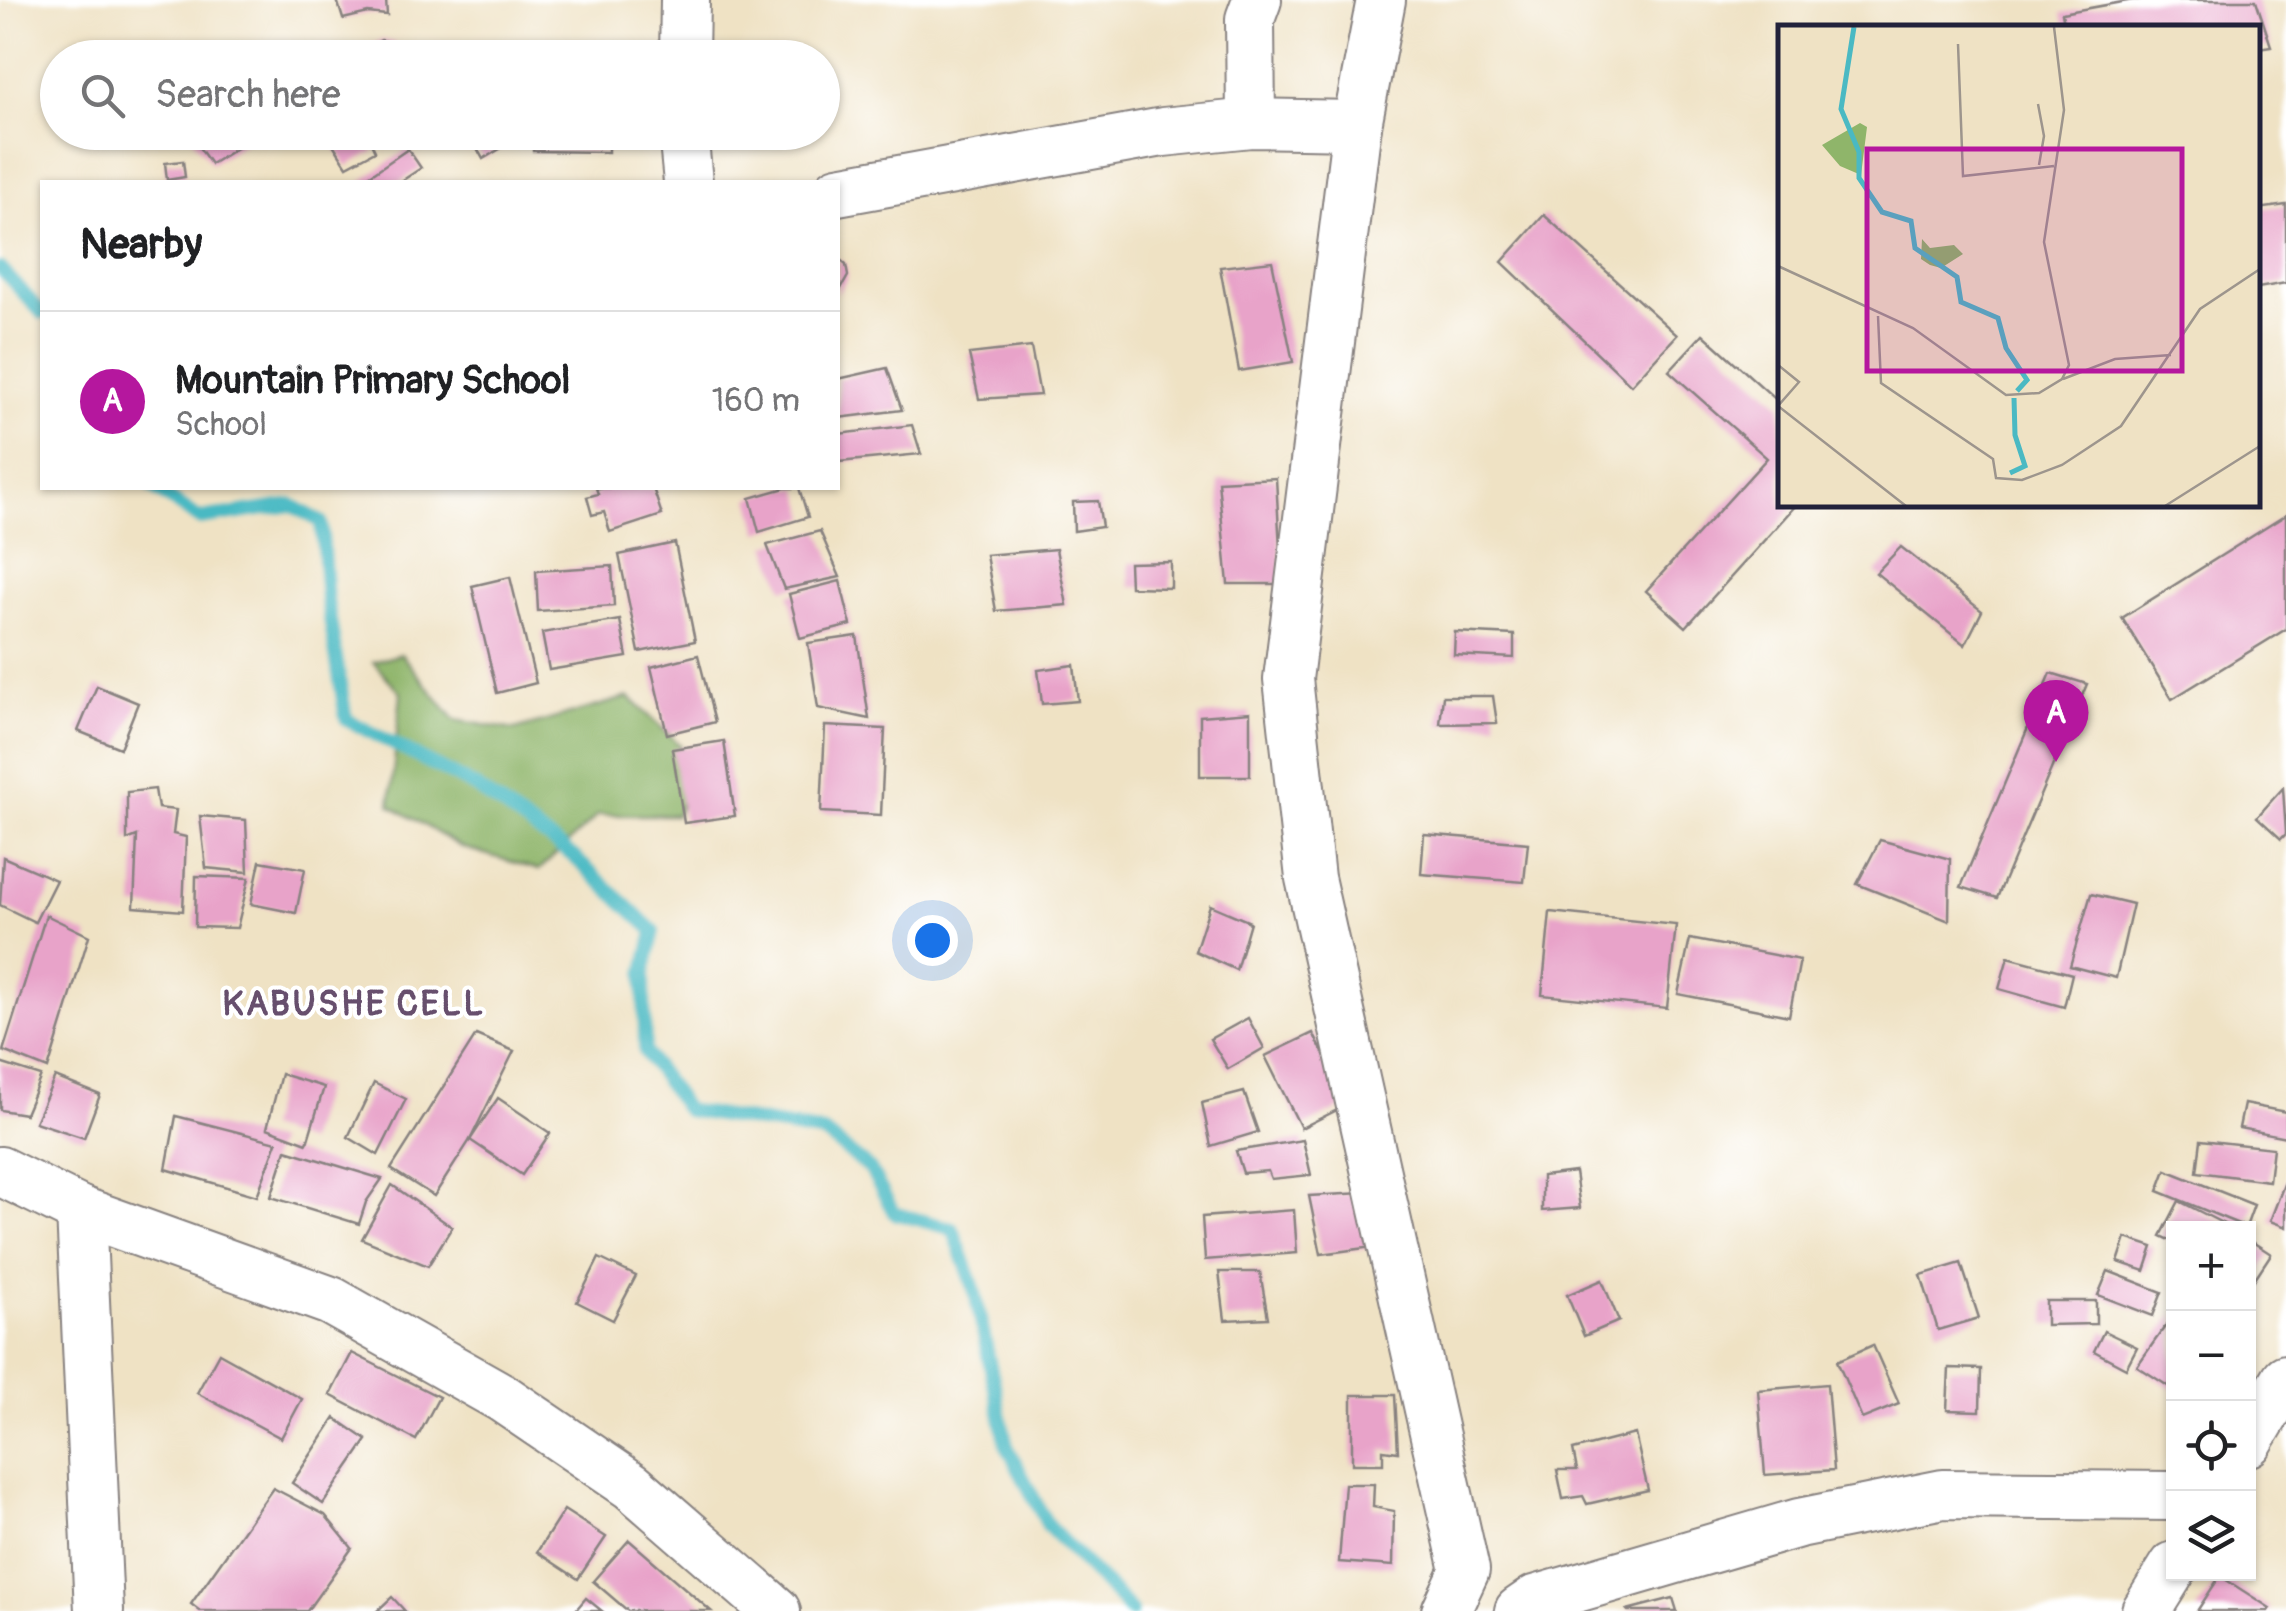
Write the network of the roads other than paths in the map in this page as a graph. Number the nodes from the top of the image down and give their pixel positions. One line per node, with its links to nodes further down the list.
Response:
1 (684, 0): 4 (street)
2 (1257, 0): 5 (street)
3 (1381, 0): 6 (street)
4 (684, 40)
5 (1251, 123): 6 (street); 9 (street)
6 (1357, 126): 16 (street)
7 (685, 150): 8 (street)
8 (688, 180)
9 (840, 191)
10 (0, 1171): 11 (street)
11 (81, 1211): 18 (street); 19 (street)
12 (2286, 1379): 13 (street)
13 (2256, 1429)
14 (2166, 1496): 17 (street)
15 (2166, 1579): 20 (street)
16 (1456, 1591): 17 (street)
17 (1527, 1605)
18 (99, 1611)
19 (776, 1611)
20 (2146, 1611)

